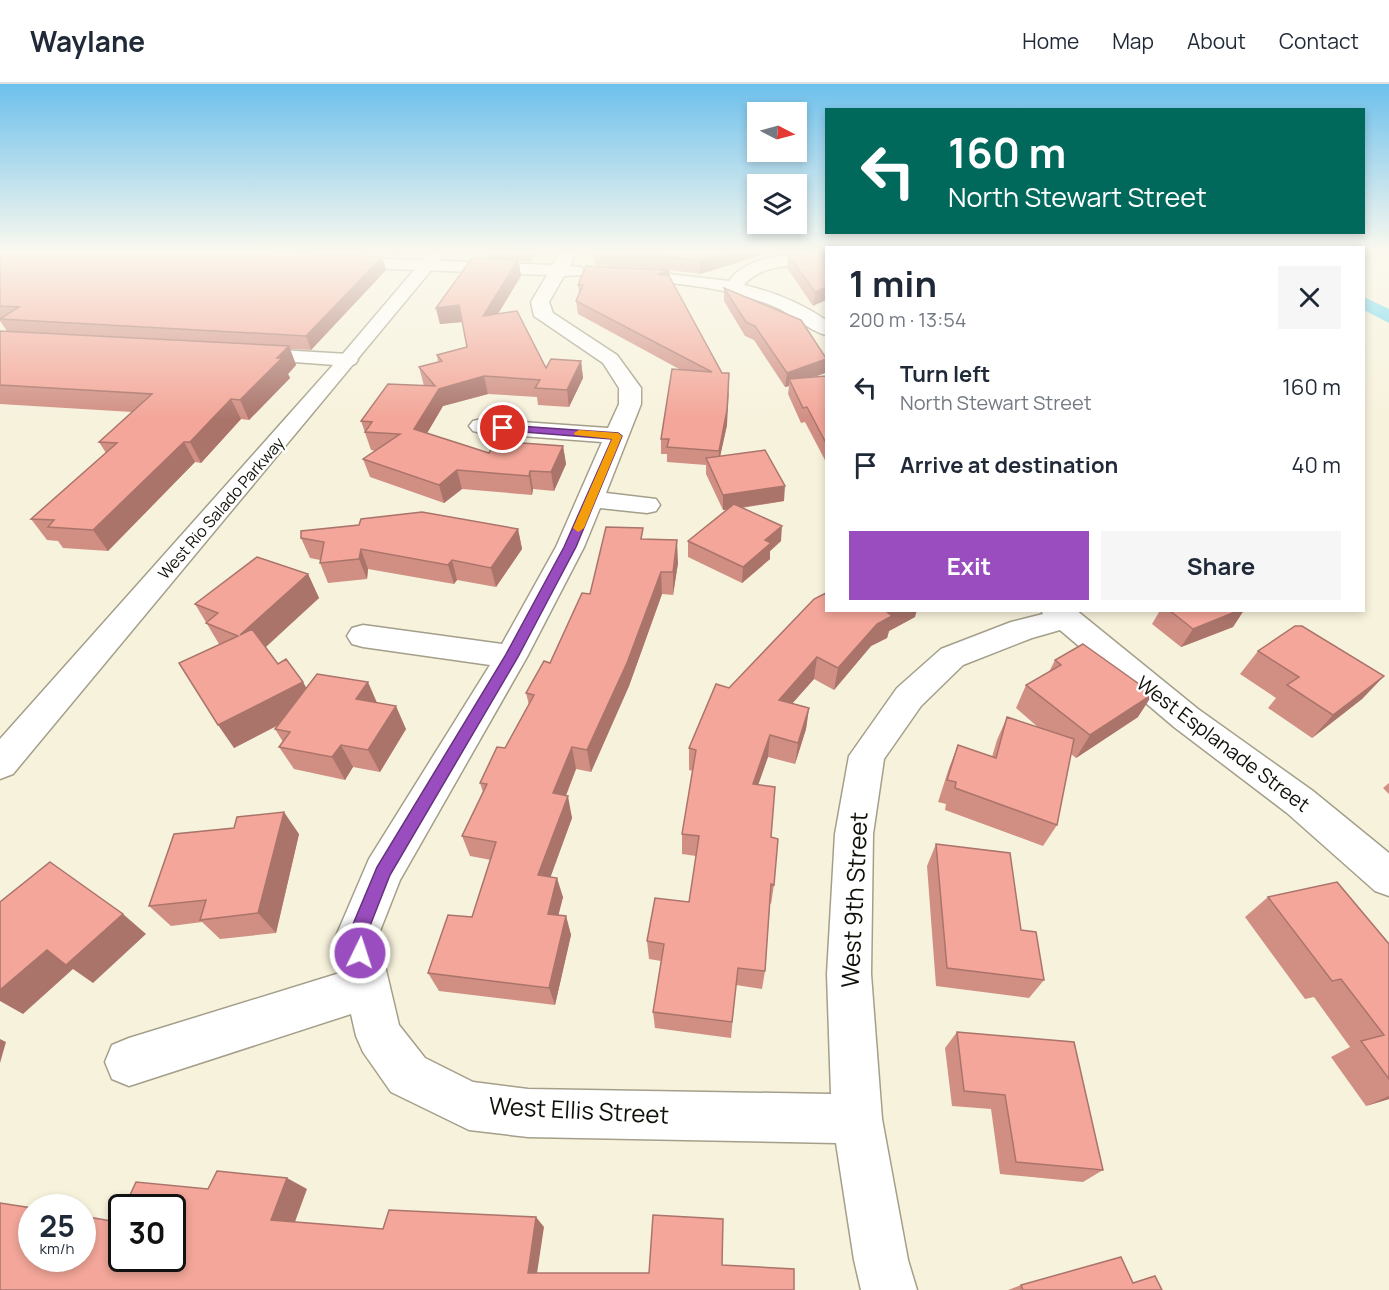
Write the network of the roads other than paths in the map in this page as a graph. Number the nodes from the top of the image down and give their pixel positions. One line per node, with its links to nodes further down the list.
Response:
1 (393, 306): 6 (street, West Rio Salado Parkway)
2 (541, 306): 8 (street, West Ellis Street)
3 (789, 306): 4 (street)
4 (825, 328)
5 (222, 353): 6 (street)
6 (348, 360): 14 (street, West Rio Salado Parkway)
7 (481, 426): 8 (street)
8 (618, 436): 9 (street, West Ellis Street)
9 (591, 500): 10 (street); 13 (street, West Ellis Street)
10 (647, 504)
11 (1060, 615): 15 (street, West Esplanade Street); 18 (street, West 9th Street)
12 (363, 636): 13 (street)
13 (511, 657): 16 (street, West Ellis Street)
14 (0, 764)
15 (1389, 878)
16 (366, 987): 17 (street); 18 (street, West Ellis Street)
17 (129, 1062)
18 (857, 1119): 19 (street, West 9th Street)
19 (889, 1290)

